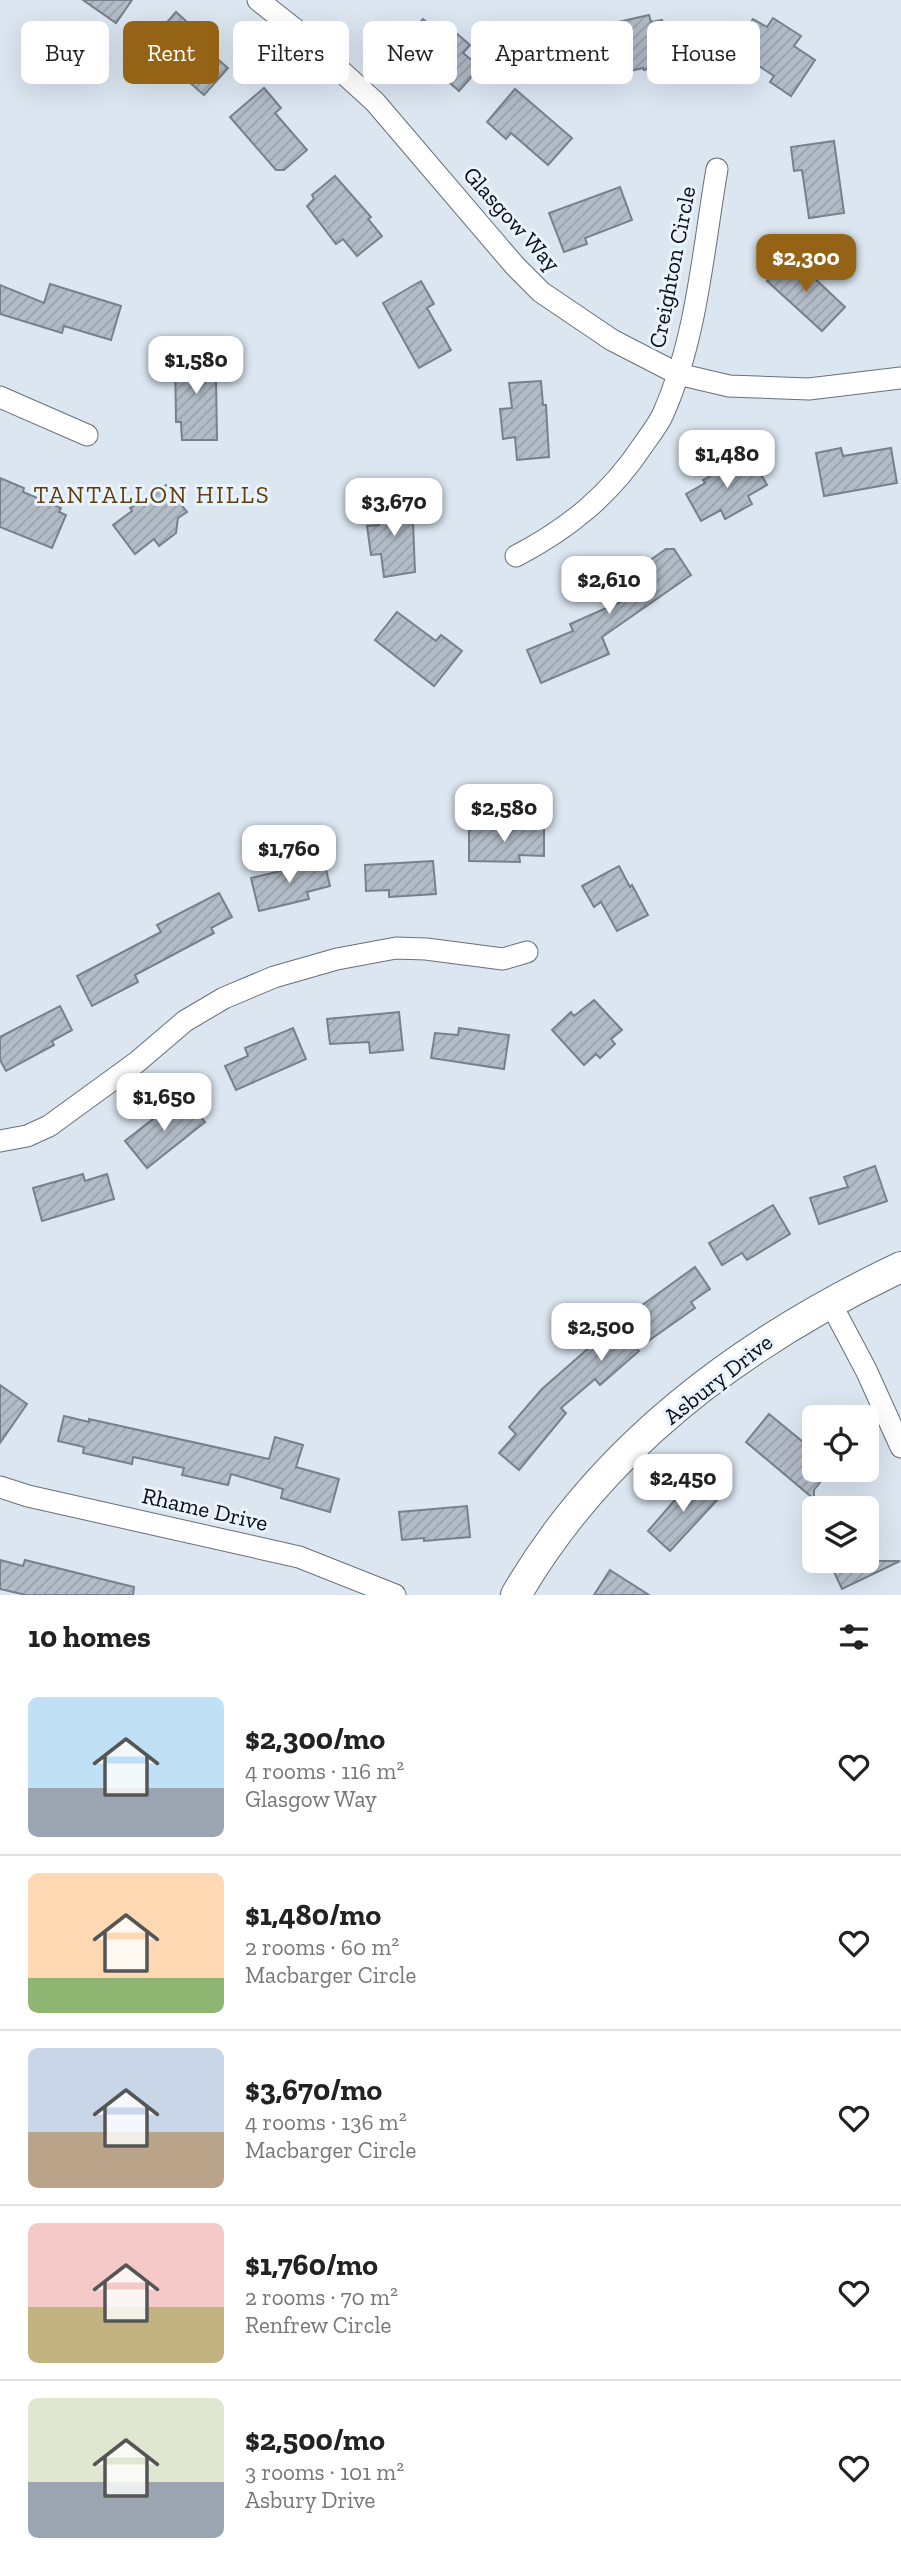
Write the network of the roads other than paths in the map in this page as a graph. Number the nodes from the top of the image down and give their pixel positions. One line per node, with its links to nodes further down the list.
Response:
1 (258, 0): 3 (street, Glasgow Way)
2 (717, 169): 3 (street, Creighton Circle)
3 (678, 374): 4 (street, Glasgow Way); 7 (street, Creighton Circle)
4 (901, 379)
5 (0, 397): 6 (street)
6 (87, 435)
7 (516, 556)
8 (527, 952): 9 (street)
9 (0, 1141)
10 (901, 1267): 11 (street, Asbury Drive)
11 (830, 1303): 12 (street); 15 (street, Asbury Drive)
12 (901, 1447)
13 (0, 1487): 14 (street, Rhame Drive)
14 (395, 1595)
15 (516, 1595)

